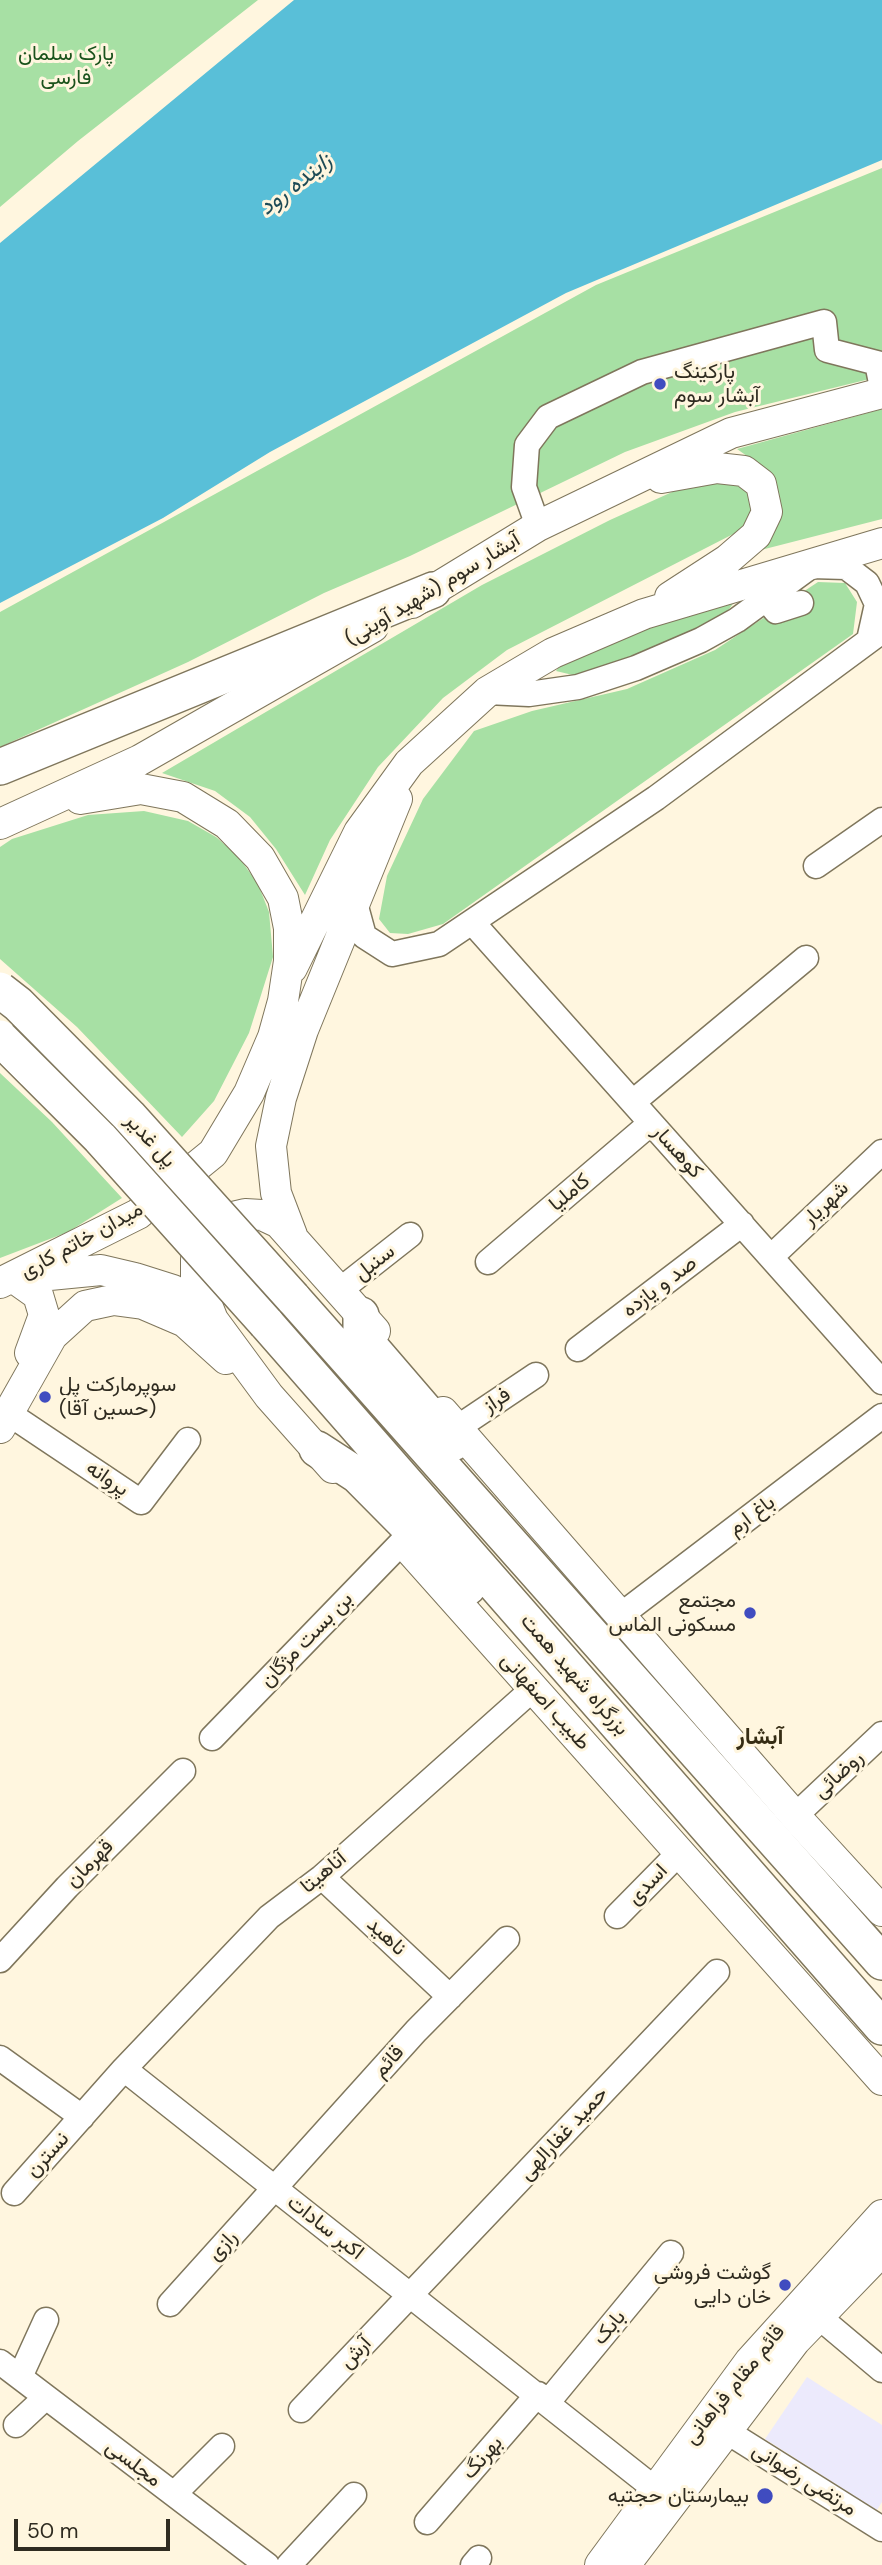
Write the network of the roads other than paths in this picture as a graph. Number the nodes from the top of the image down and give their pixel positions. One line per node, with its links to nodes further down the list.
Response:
1 (882, 390): 2 (main road, آبشار سوم (شهید آوینی)); 3 (street)
2 (620, 486): 3 (main road, آبشار سوم (شهید آوینی)); 9 (main road)
3 (538, 526): 6 (main road, آبشار سوم (شهید آوینی))
4 (882, 543): 5 (main road)
5 (811, 566): 7 (street); 9 (main road); 10 (street)
6 (433, 590): 13 (highway); 15 (main road, آبشار سوم (شهید آوینی))
7 (766, 599): 8 (street); 11 (street)
8 (801, 603)
9 (644, 614): 11 (main road)
10 (876, 636): 18 (street)
11 (487, 692): 12 (main road)
12 (409, 763): 17 (main road); 20 (main road)
13 (0, 767)
14 (882, 820): 16 (street)
15 (0, 824): 20 (main road, میدان خاتم کاری)
16 (816, 866)
17 (355, 903): 18 (street); 27 (main road)
18 (472, 922): 23 (street, کوهسار)
19 (806, 958): 23 (street)
20 (286, 981): 31 (main road, میدان خاتم کاری)
21 (0, 990): 32 (highway, پل غدیر, bridge)
22 (0, 1038): 35 (highway, پل غدیر, bridge)
23 (633, 1102): 24 (street, کوهسار)
24 (652, 1123): 26 (street, کوهسار); 30 (street, کاملیا)
25 (882, 1152): 29 (street, شهریار)
26 (742, 1224): 29 (street, کوهسار); 36 (street, صد و یازده)
27 (292, 1235): 33 (main road); 34 (main road)
28 (410, 1236): 33 (street, سنبل)
29 (771, 1257): 38 (street, کوهسار)
30 (488, 1262)
31 (7, 1280): 34 (main road); 41 (main road)
32 (293, 1298): 47 (highway, بزرگراه شهید همت)
33 (350, 1303): 42 (main road); 47 (highway)
34 (213, 1320): 39 (main road, طبیب اصفهانی)
35 (266, 1323): 48 (highway, بزرگراه شهید همت)
36 (578, 1349)
37 (536, 1375): 42 (street, فراز)
38 (882, 1382)
39 (269, 1396): 41 (main road); 44 (main road, طبیب اصفهانی)
40 (882, 1416): 46 (street, باغ ارم)
41 (4, 1421): 43 (street, پروانه)
42 (457, 1428): 46 (main road)
43 (188, 1440)
44 (317, 1449): 45 (main road, طبیب اصفهانی); 48 (highway)
45 (402, 1542): 49 (main road, طبیب اصفهانی); 51 (street, بن بست مژگان)
46 (621, 1615): 53 (main road)
47 (584, 1625): 60 (highway, بزرگراه شهید همت)
48 (544, 1642): 63 (highway, بزرگراه شهید همت)
49 (534, 1688): 54 (main road, طبیب اصفهانی); 55 (street, آناهیتا)
50 (882, 1734): 53 (street, روضائی)
51 (212, 1738)
52 (183, 1771): 59 (street, قهرمان)
53 (795, 1816): 56 (main road)
54 (679, 1853): 57 (street, اسدی); 66 (main road, طبیب اصفهانی)
55 (322, 1877): 62 (street, ناهید); 65 (street, آناهیتا)
56 (877, 1895)
57 (617, 1916)
58 (507, 1939): 62 (street, قائم)
59 (0, 1960)
60 (882, 1962)
61 (718, 1972): 73 (street, حمید غفارالهی)
62 (450, 1997): 68 (street, قائم)
63 (882, 2027)
64 (0, 2058): 67 (street)
65 (124, 2070): 67 (street); 68 (street, اکبر سادات)
66 (882, 2080)
67 (82, 2117): 69 (street, نسترن)
68 (276, 2189): 73 (street, اکبر سادات); 74 (street, رازی)
69 (13, 2193)
70 (882, 2215): 85 (main road, قائم مقام فراهانی)
71 (882, 2251): 75 (main road, قائم مقام فراهانی)
72 (671, 2253): 80 (street, بابک)
73 (411, 2296): 80 (street, اکبر سادات); 81 (street, آرش)
74 (170, 2304)
75 (819, 2317): 78 (street); 83 (main road, قائم مقام فراهانی)
76 (46, 2320): 77 (street)
77 (10, 2369): 79 (street, مجلسی)
78 (882, 2370)
79 (46, 2397): 82 (street); 86 (street, مجلسی)
80 (543, 2398): 85 (street, اکبر سادات); 88 (street, بهرنگ)
81 (301, 2410)
82 (16, 2425)
83 (726, 2431): 89 (street, مرتضی رضوانی); 93 (main road, قائم مقام فراهانی)
84 (222, 2446): 86 (street)
85 (655, 2489): 92 (main road, قائم مقام فراهانی)
86 (174, 2494): 90 (street, مجلسی)
87 (355, 2495): 91 (street)
88 (427, 2522)
89 (882, 2529)
90 (267, 2565)
91 (289, 2565)
92 (600, 2565)
93 (625, 2565)

